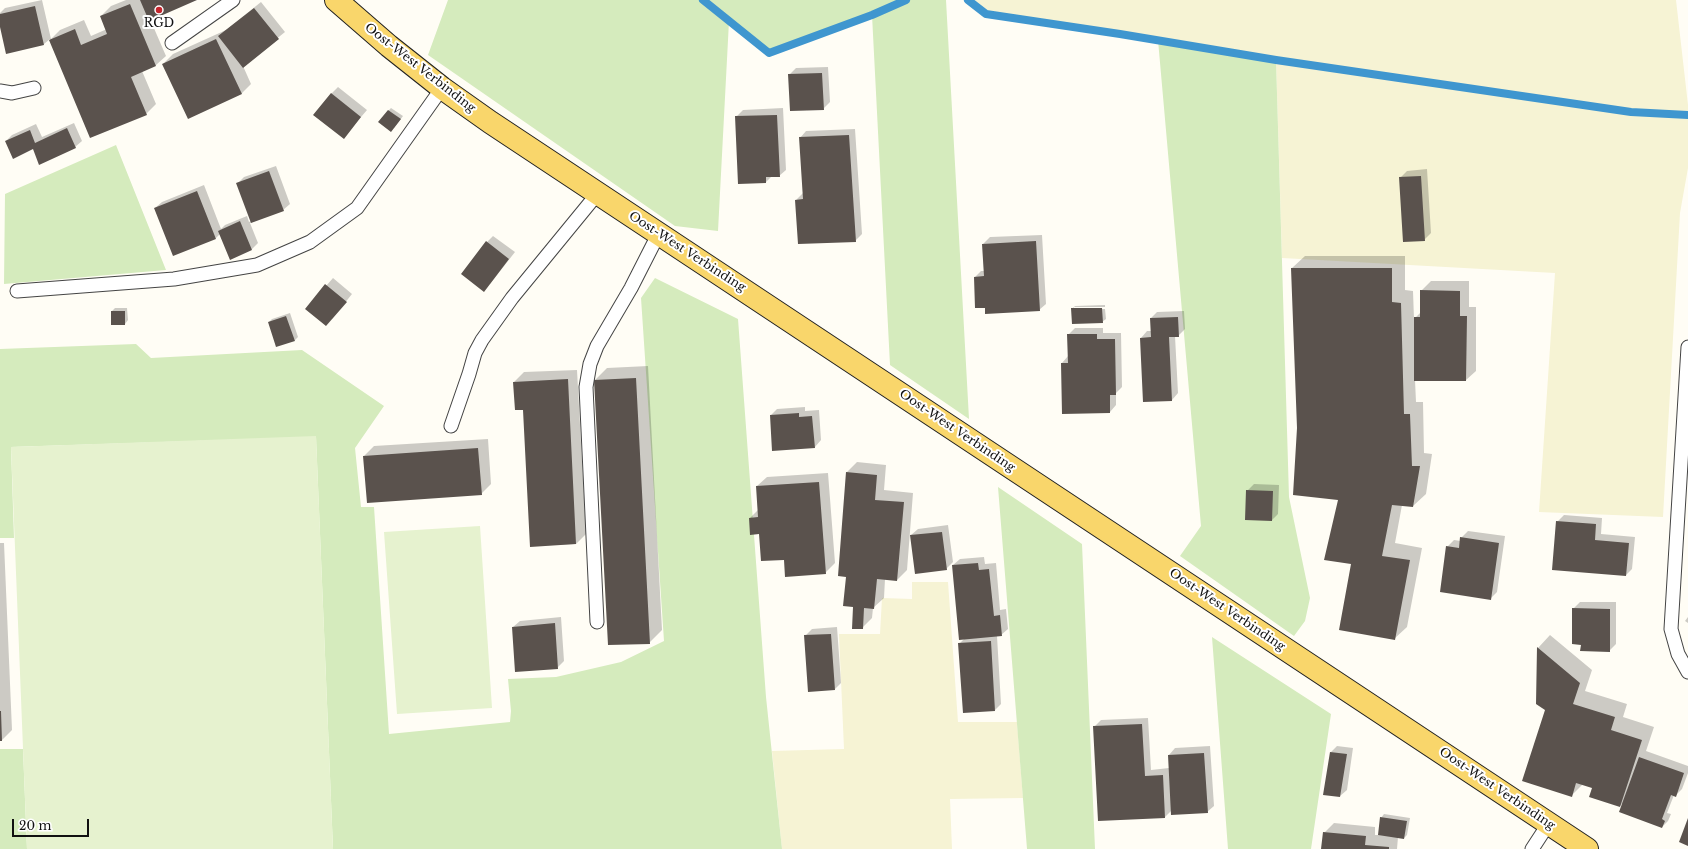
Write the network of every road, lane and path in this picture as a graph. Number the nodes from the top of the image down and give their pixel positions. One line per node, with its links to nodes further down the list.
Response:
1 (233, 0): 3 (lane)
2 (336, 0): 5 (main road, Oost-West Verbinding)
3 (172, 43)
4 (34, 88): 6 (lane)
5 (442, 88): 7 (main road, Oost-West Verbinding); 9 (lane)
6 (0, 91)
7 (598, 193): 8 (main road, Oost-West Verbinding); 11 (lane)
8 (659, 233): 12 (lane); 14 (main road, Oost-West Verbinding)
9 (17, 291)
10 (1688, 347): 13 (lane)
11 (451, 426)
12 (597, 622)
13 (1688, 672)
14 (1549, 823): 15 (lane); 16 (main road, Oost-West Verbinding)
15 (1532, 849)
16 (1587, 849)

